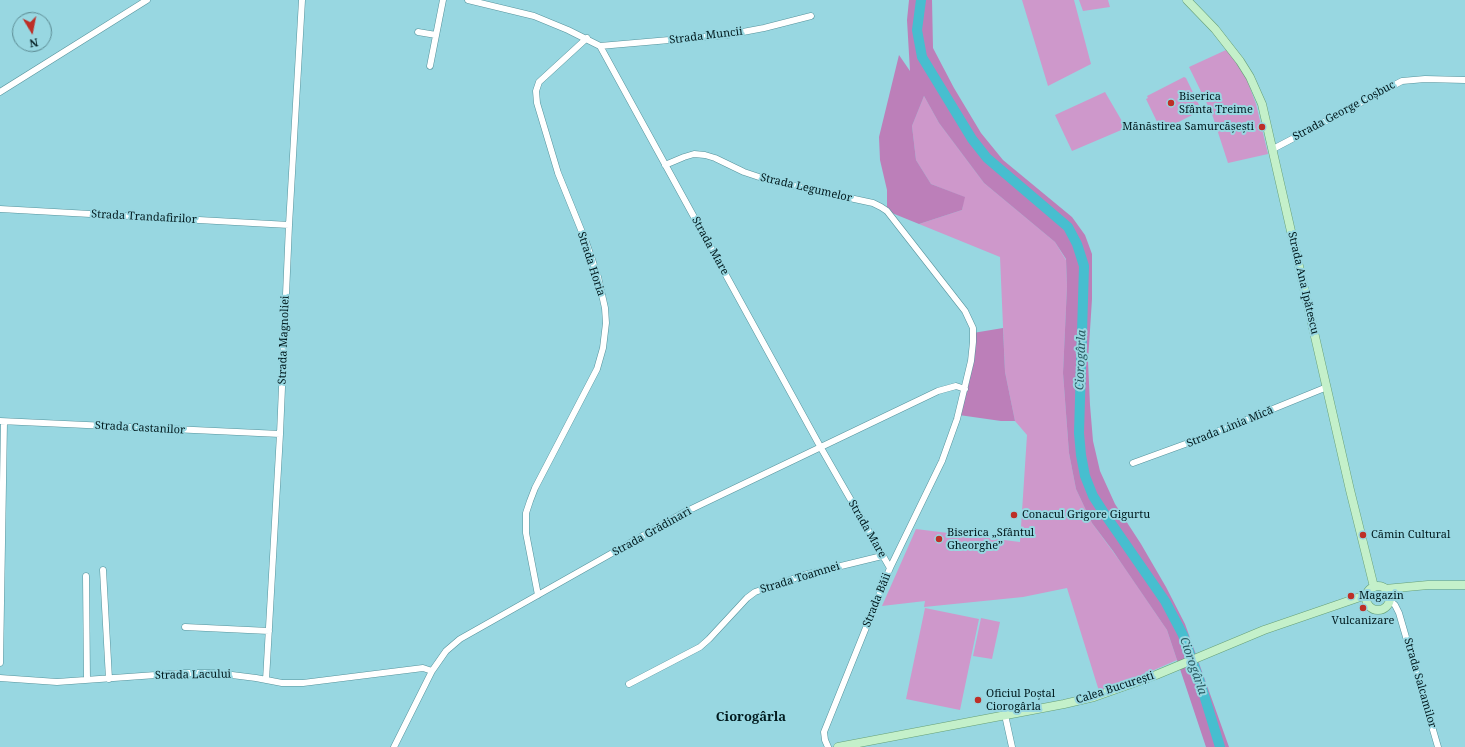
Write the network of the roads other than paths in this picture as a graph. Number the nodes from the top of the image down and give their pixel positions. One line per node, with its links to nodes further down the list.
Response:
1 (147, 0): 13 (street)
2 (302, 0): 18 (street, Strada Magnoliei)
3 (443, 0): 8 (street)
4 (468, 0): 9 (street, Strada Mare)
5 (1187, 0): 14 (main road, Strada Ana Ipătescu)
6 (811, 16): 10 (street, Strada Muncii)
7 (418, 32): 8 (street)
8 (436, 35): 11 (street)
9 (587, 38): 10 (street, Strada Mare); 33 (street, Strada Horia)
10 (600, 46): 15 (street, Strada Mare)
11 (430, 66)
12 (1465, 80): 14 (street, Strada George Coșbuc)
13 (0, 92)
14 (1273, 149): 19 (main road, Strada Ana Ipătescu)
15 (665, 164): 16 (street, Strada Legumelor); 23 (street, Strada Mare)
16 (881, 207): 20 (street, Strada Băii)
17 (0, 209): 18 (street, Strada Trandafirilor)
18 (288, 225): 22 (street, Strada Magnoliei)
19 (1327, 387): 24 (street, Strada Linia Mică); 31 (main road, Strada Ana Ipătescu)
20 (966, 389): 23 (street, Strada Grădinari); 26 (street, Strada Băii)
21 (2, 422): 22 (street, Strada Castanilor); 38 (street)
22 (280, 434): 37 (street, Strada Magnoliei)
23 (820, 448): 25 (street, Strada Mare); 33 (street, Strada Grădinari)
24 (1133, 463)
25 (882, 556): 26 (street, Strada Mare); 44 (street, Strada Toamnei)
26 (890, 568): 47 (street, Strada Băii)
27 (103, 570): 41 (street)
28 (86, 576): 42 (street)
29 (1465, 585): 30 (main road)
30 (1416, 586): 32 (main road); 35 (main road)
31 (1374, 587): 32 (main road); 34 (main road)
32 (1385, 589): 35 (main road)
33 (538, 595): 39 (street, Strada Grădinari)
34 (1366, 599): 35 (main road); 45 (main road, Calea București)
35 (1389, 599): 50 (street, Strada Salcamilor)
36 (185, 627): 37 (street)
37 (268, 631): 43 (street, Strada Magnoliei)
38 (0, 664)
39 (432, 671): 43 (street, Strada Lacului); 46 (street, Strada Grădinari)
40 (0, 678): 42 (street, Strada Lacului)
41 (108, 679): 42 (street, Strada Lacului); 43 (street, Strada Lacului)
42 (87, 680)
43 (266, 680)
44 (629, 684)
45 (1005, 715): 48 (main road, Calea București); 49 (street)
46 (394, 747)
47 (828, 747)
48 (838, 747)
49 (1012, 747)
50 (1438, 747)

